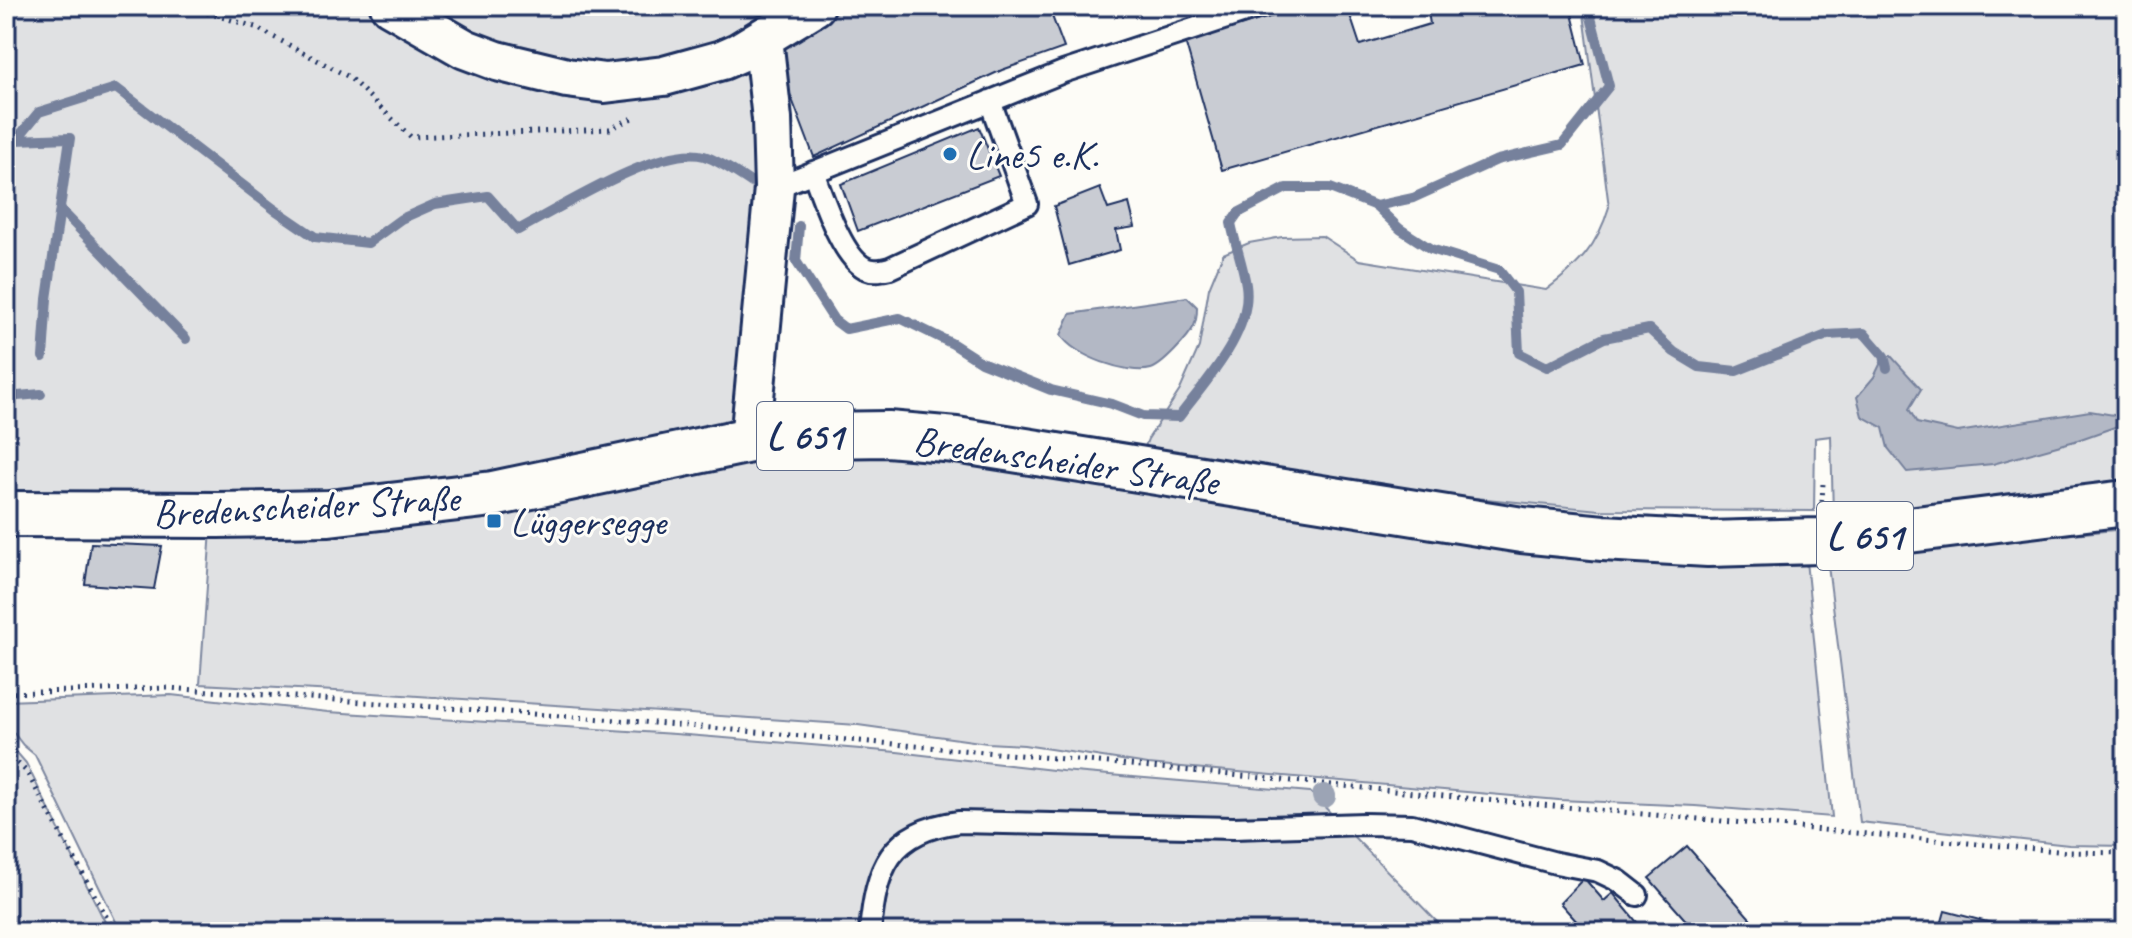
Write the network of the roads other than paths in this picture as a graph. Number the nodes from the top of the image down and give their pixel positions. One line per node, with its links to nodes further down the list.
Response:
1 (390, 6): 4 (street)
2 (815, 6): 4 (street)
3 (1263, 6): 5 (lane)
4 (763, 38): 7 (street)
5 (990, 101): 6 (lane); 6 (lane)
6 (813, 172): 7 (lane)
7 (774, 188): 8 (street)
8 (750, 440): 9 (main road, Bredenscheider Straße / L 651); 10 (main road, Bredenscheider Straße / L 651)
9 (2126, 503)
10 (6, 514)
11 (1637, 895): 12 (lane)
12 (870, 932)

